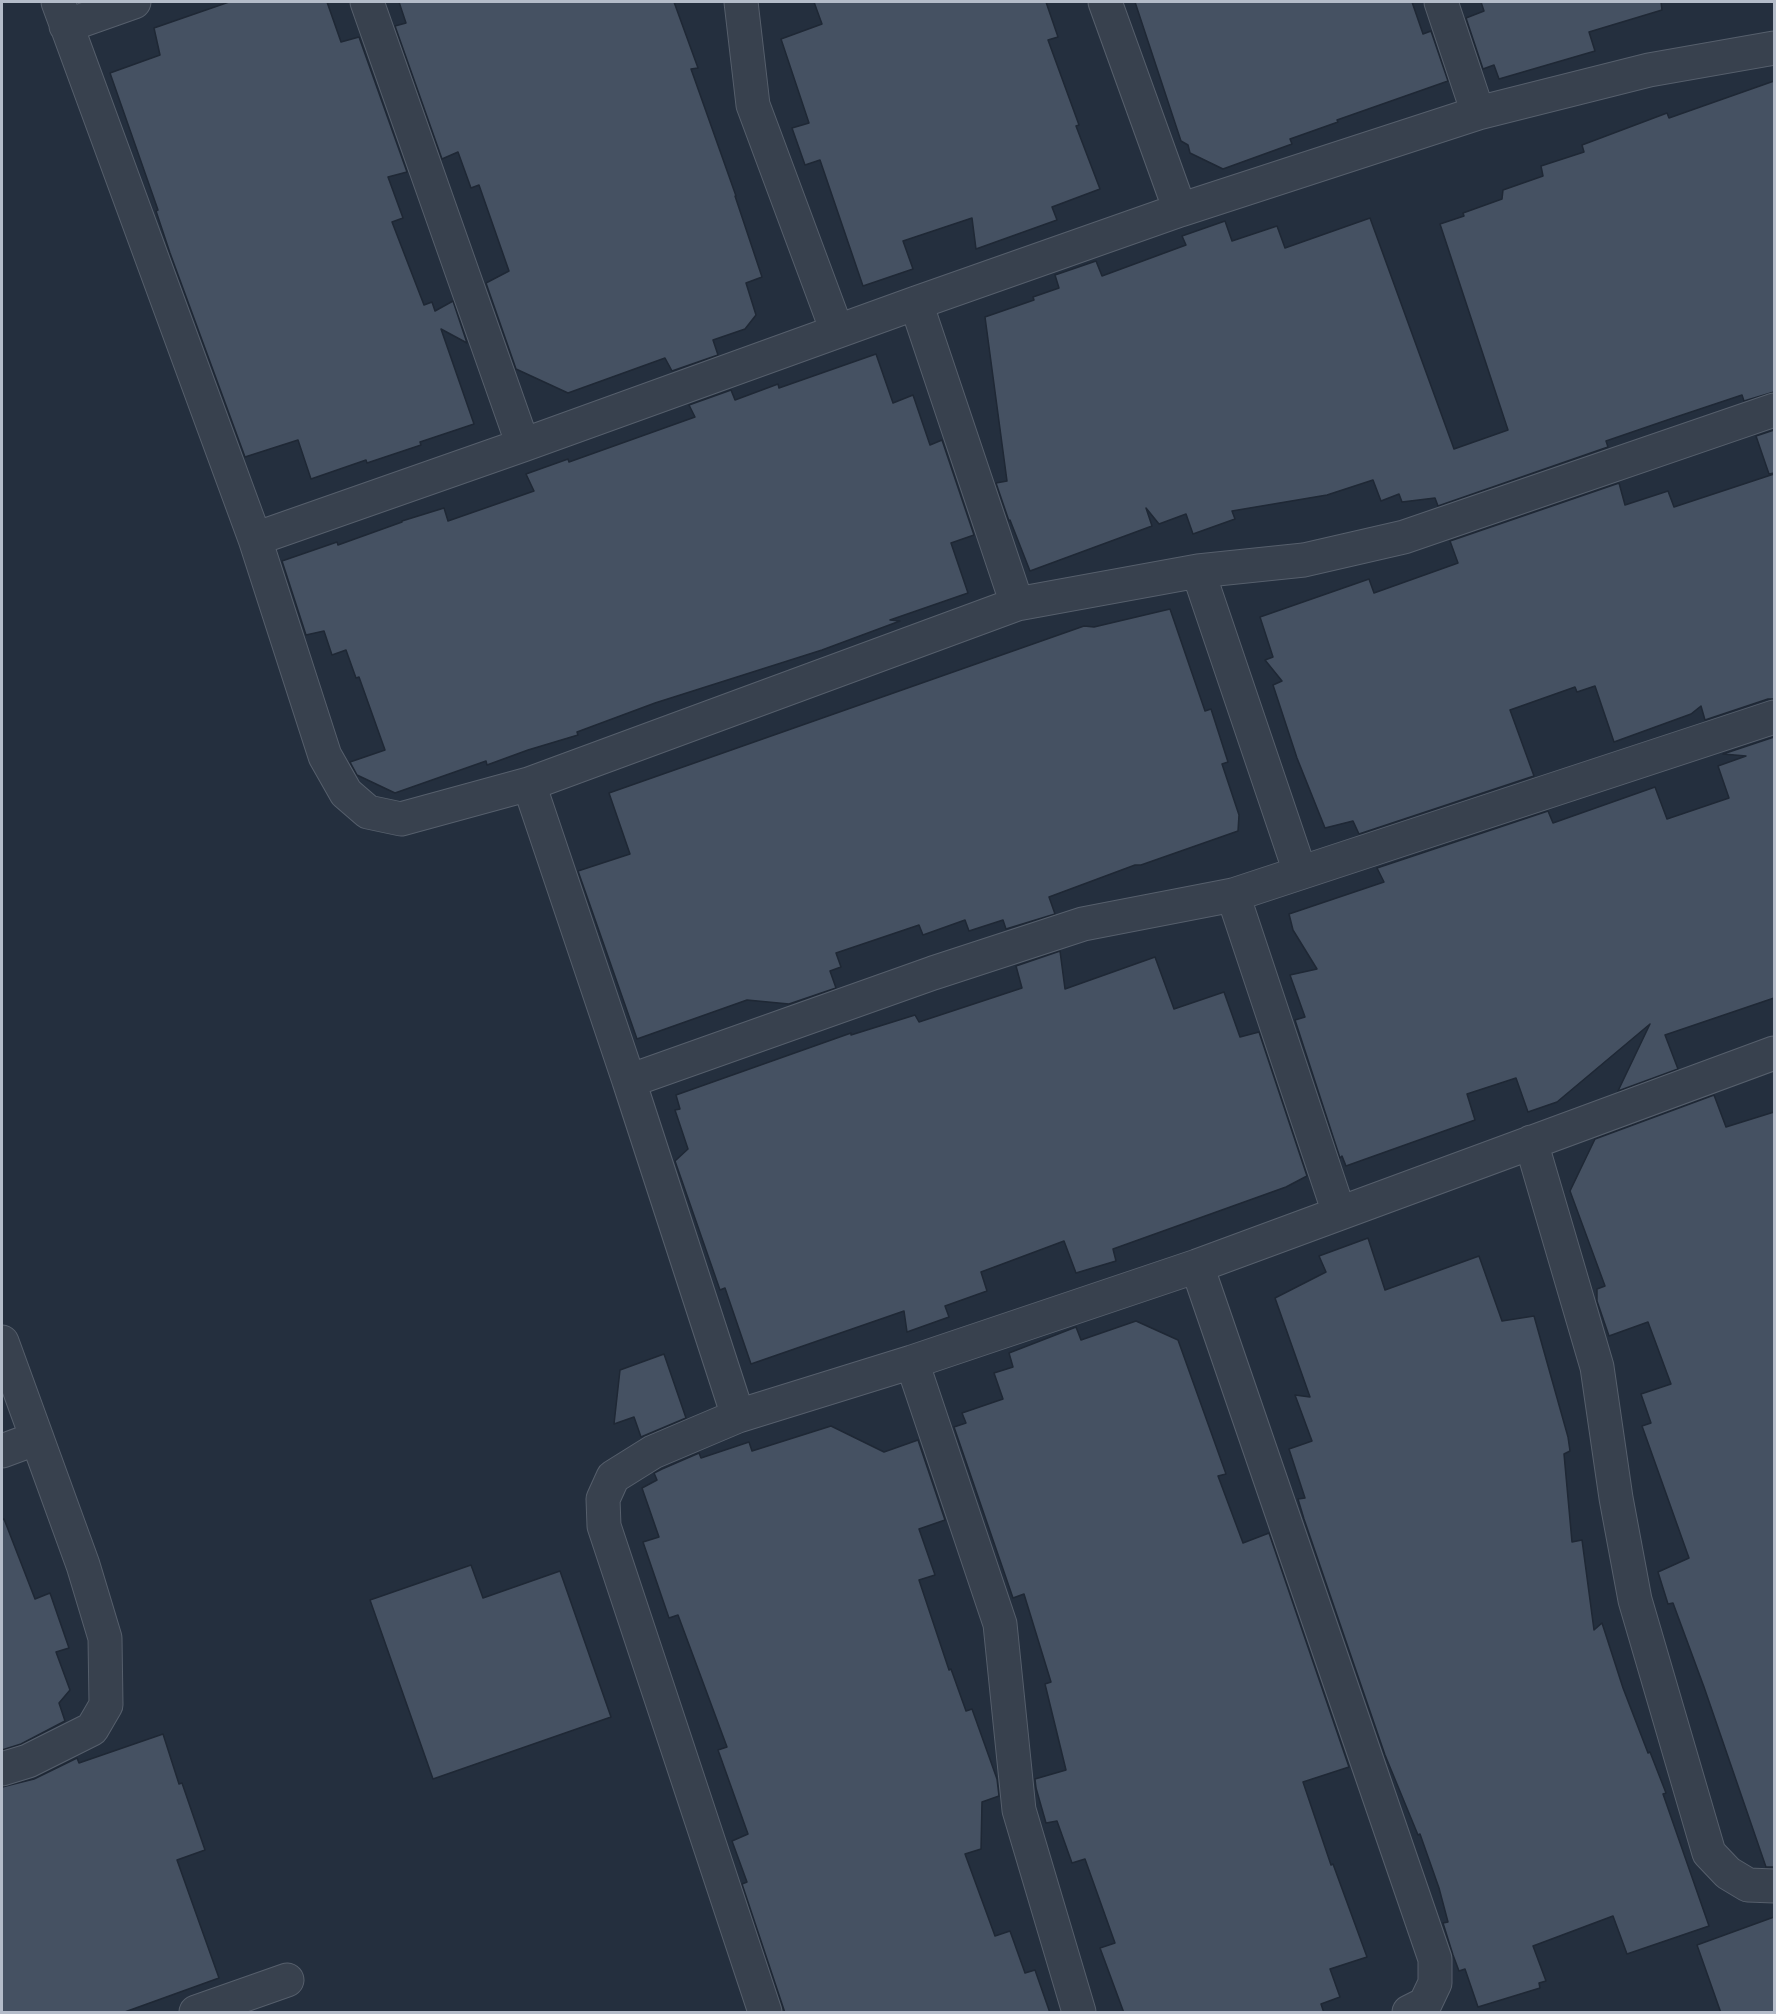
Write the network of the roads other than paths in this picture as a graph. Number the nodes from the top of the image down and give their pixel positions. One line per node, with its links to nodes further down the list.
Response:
1 (134, 2): 6 (street)
2 (367, 2): 13 (street)
3 (741, 2): 11 (street)
4 (1105, 2): 9 (street)
5 (1442, 2): 8 (street)
6 (62, 14): 14 (street)
7 (1774, 48): 8 (street)
8 (1478, 113): 9 (street)
9 (1180, 210): 10 (street)
10 (916, 303): 11 (street); 16 (street)
11 (837, 331): 13 (street)
12 (1774, 410): 15 (street)
13 (523, 445): 14 (street)
14 (255, 539): 18 (street)
15 (1198, 570): 16 (street); 19 (street)
16 (1017, 604): 18 (street)
17 (1774, 717): 19 (street)
18 (529, 784): 22 (street)
19 (1299, 872): 20 (street)
20 (1233, 895): 22 (street); 24 (street)
21 (1774, 1053): 23 (street)
22 (629, 1081): 28 (street)
23 (1531, 1142): 24 (street); 32 (street)
24 (1339, 1213): 25 (street)
25 (1197, 1266): 27 (street); 37 (street)
26 (2, 1342): 29 (street)
27 (912, 1362): 28 (street); 36 (street)
28 (738, 1416): 35 (street)
29 (37, 1438): 30 (street); 31 (street)
30 (2, 1450)
31 (2, 1769)
32 (1774, 1886)
33 (287, 1980): 34 (street)
34 (196, 2013)
35 (765, 2013)
36 (1079, 2013)
37 (1409, 2013)

